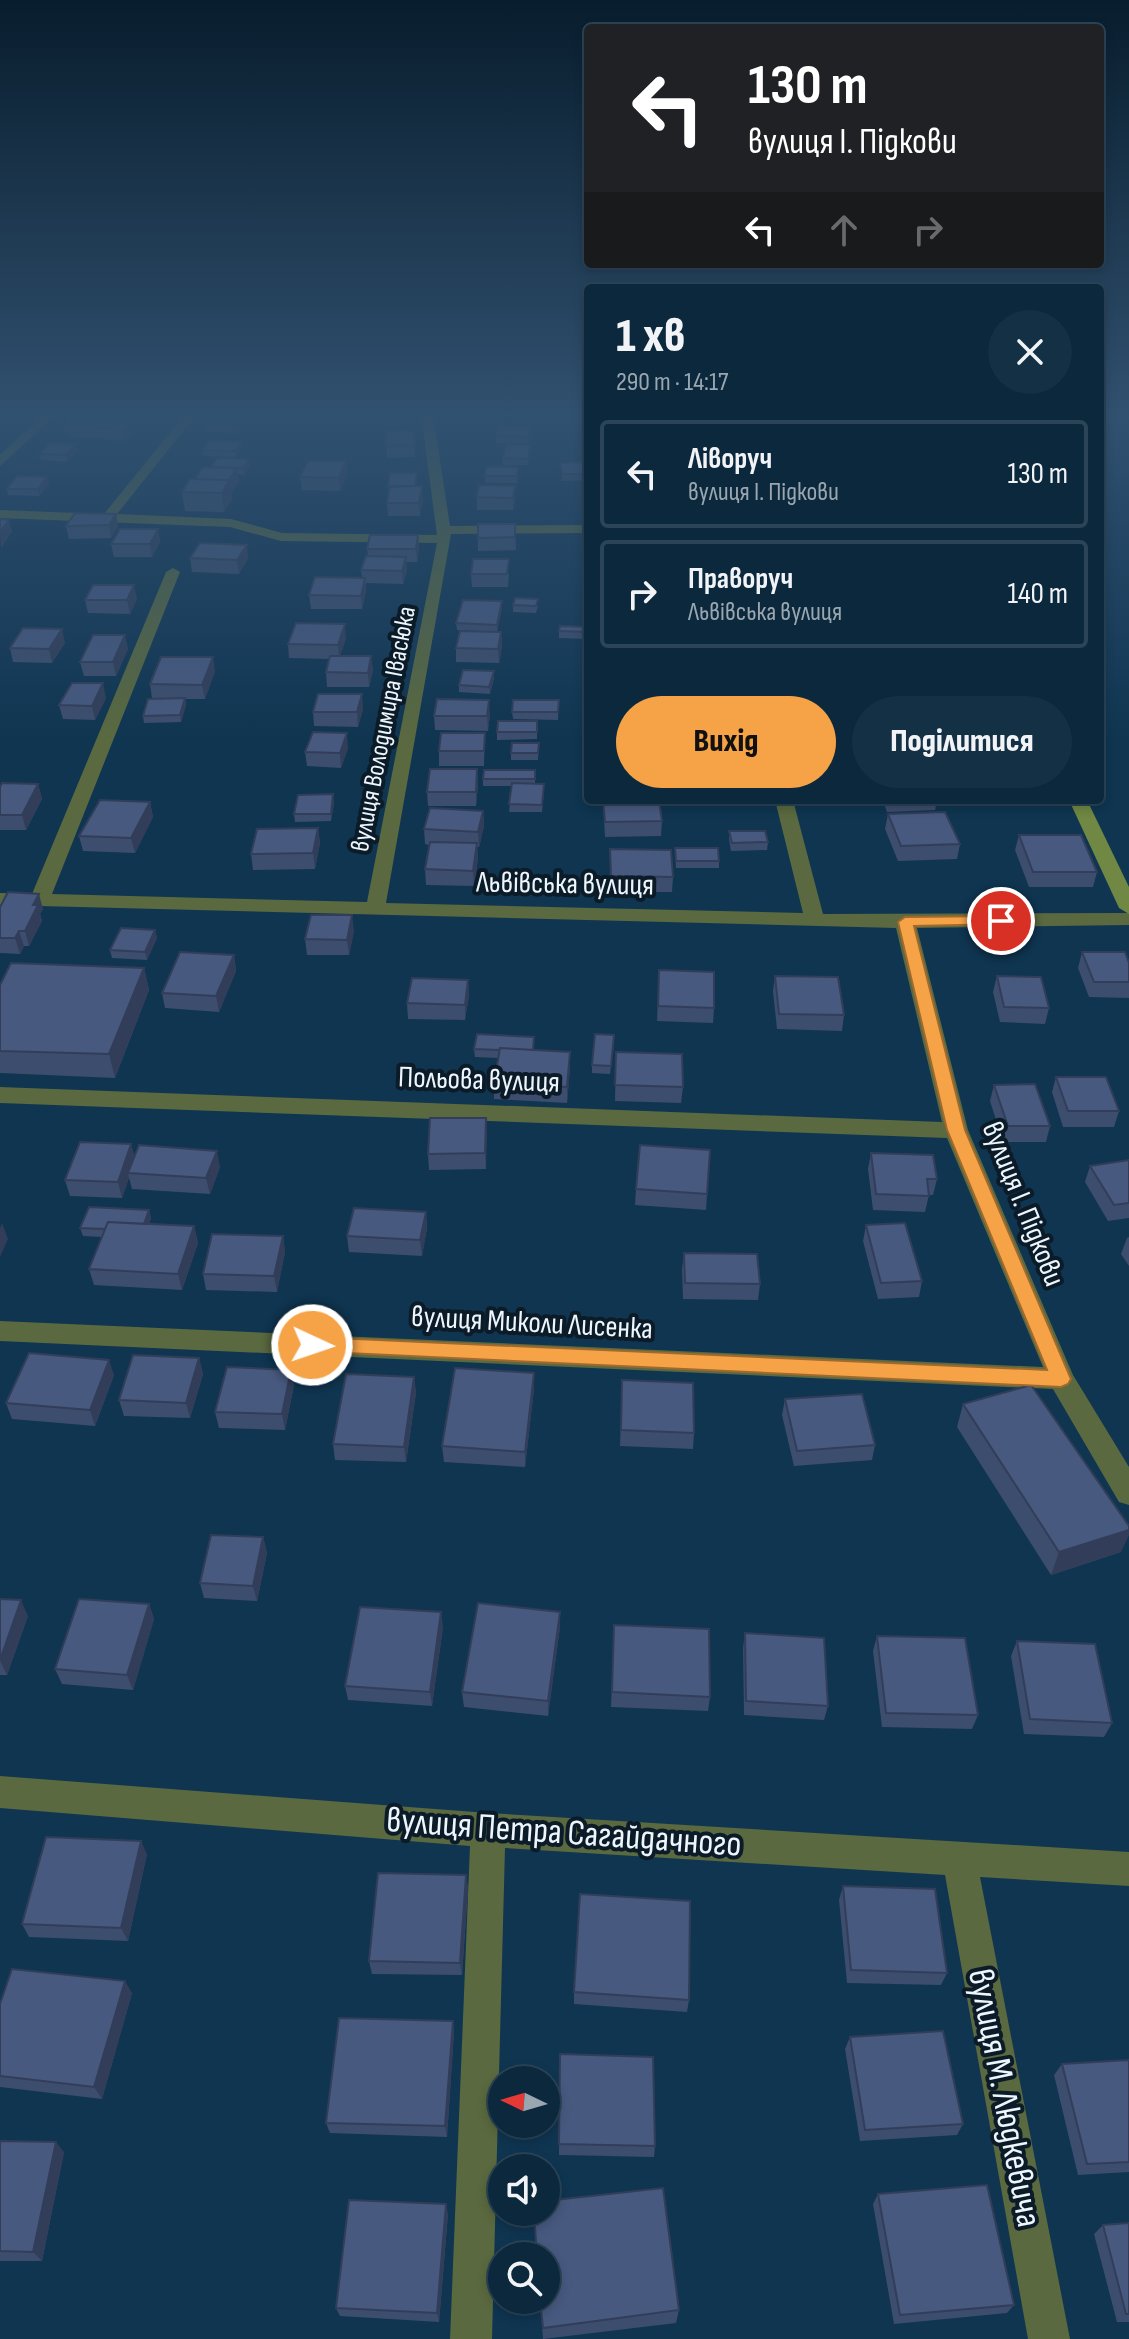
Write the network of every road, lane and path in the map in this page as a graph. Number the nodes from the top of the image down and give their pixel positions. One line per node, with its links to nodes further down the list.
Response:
1 (232, 523): 4 (street)
2 (443, 523): 4 (street, вулиця Володимира Івасюка)
3 (584, 529): 4 (street)
4 (445, 534): 11 (street, вулиця Володимира Івасюка)
5 (173, 572): 9 (street)
6 (785, 804): 12 (street)
7 (1080, 804): 10 (street)
8 (0, 899): 9 (street, Львівська вулиця)
9 (39, 901): 11 (street, Львівська вулиця)
10 (1129, 908)
11 (375, 910): 12 (street, Львівська вулиця)
12 (814, 919): 14 (street, Львівська вулиця)
13 (1129, 919): 14 (street, Львівська вулиця)
14 (905, 922): 16 (street, вулиця І. Підкови)
15 (0, 1095): 16 (street, Польова вулиця)
16 (956, 1130): 18 (street, вулиця І. Підкови)
17 (0, 1331): 18 (street, вулиця Миколи Лисенка)
18 (1061, 1379): 19 (street, вулиця І. Підкови)
19 (1129, 1493)
20 (2, 1798): 21 (street, вулиця Петра Сагайдачного)
21 (488, 1830): 22 (street, вулиця Петра Сагайдачного); 24 (street)
22 (959, 1858): 23 (street, вулиця Петра Сагайдачного); 25 (street, вулиця М. Людкевича)
23 (1129, 1869)
24 (471, 2339)
25 (1049, 2339)

